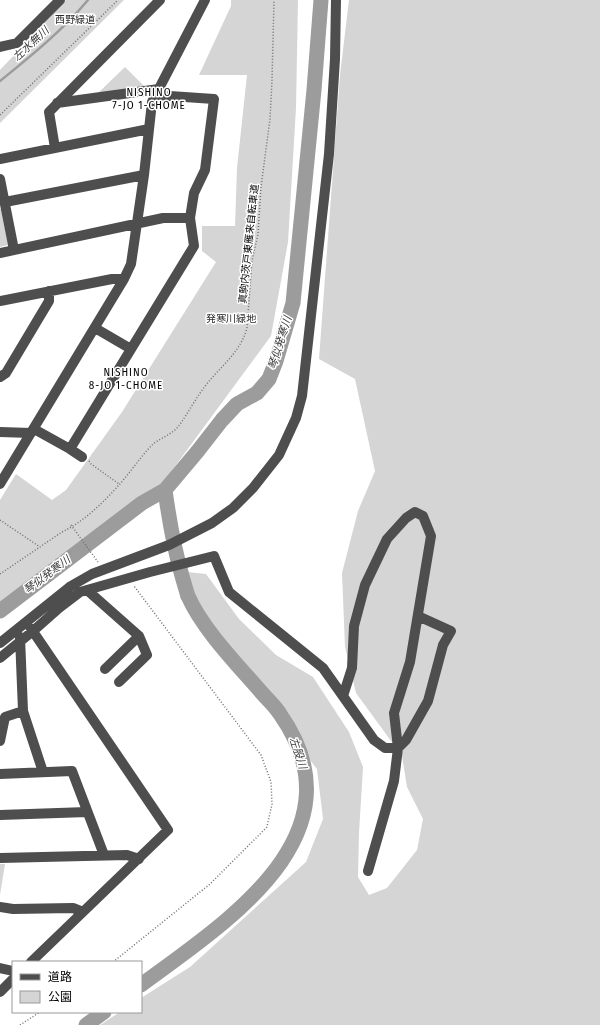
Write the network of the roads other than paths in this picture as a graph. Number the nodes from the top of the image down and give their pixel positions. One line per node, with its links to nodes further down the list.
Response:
1 (60, 0): 5 (street)
2 (160, 0): 7 (street)
3 (206, 0): 6 (street)
4 (336, 0): 31 (street)
5 (0, 47)
6 (157, 92): 7 (street); 8 (street); 14 (street)
7 (57, 103): 9 (street)
8 (149, 129): 9 (street); 11 (street)
9 (55, 148): 10 (street)
10 (0, 159)
11 (144, 175): 13 (street); 15 (street)
12 (0, 179): 13 (street)
13 (5, 202): 16 (street)
14 (190, 218): 15 (street); 22 (street)
15 (136, 223): 16 (street); 18 (street)
16 (14, 250): 17 (street)
17 (0, 253)
18 (124, 279): 19 (street); 21 (street)
19 (49, 291): 20 (street); 23 (street)
20 (0, 301)
21 (95, 328): 22 (street); 24 (street)
22 (131, 349): 26 (street)
23 (0, 376)
24 (32, 431): 25 (street); 26 (street); 28 (street)
25 (0, 432)
26 (70, 449): 27 (street)
27 (84, 457)
28 (2, 479)
29 (87, 590): 33 (street); 34 (street); 40 (street)
30 (418, 616): 40 (street); 43 (street); 43 (street)
31 (27, 622): 32 (street); 33 (street)
32 (18, 629): 35 (street); 36 (street)
33 (33, 631): 35 (street); 50 (street)
34 (139, 636): 38 (street); 39 (street)
35 (21, 641): 37 (street); 41 (street)
36 (0, 643)
37 (0, 658)
38 (105, 668)
39 (119, 682)
40 (343, 696): 43 (street)
41 (23, 711): 42 (street); 44 (street)
42 (0, 741)
43 (398, 748): 51 (street)
44 (43, 772): 45 (street); 46 (street)
45 (0, 774)
46 (87, 812): 47 (street); 48 (street)
47 (0, 815)
48 (104, 855): 49 (street); 50 (street)
49 (0, 858)
50 (139, 859): 53 (street)
51 (368, 871)
52 (0, 907): 53 (street)
53 (83, 912): 54 (street)
54 (31, 961)
55 (0, 968): 56 (street)
56 (12, 971)
57 (12, 980): 58 (street)
58 (0, 992)

